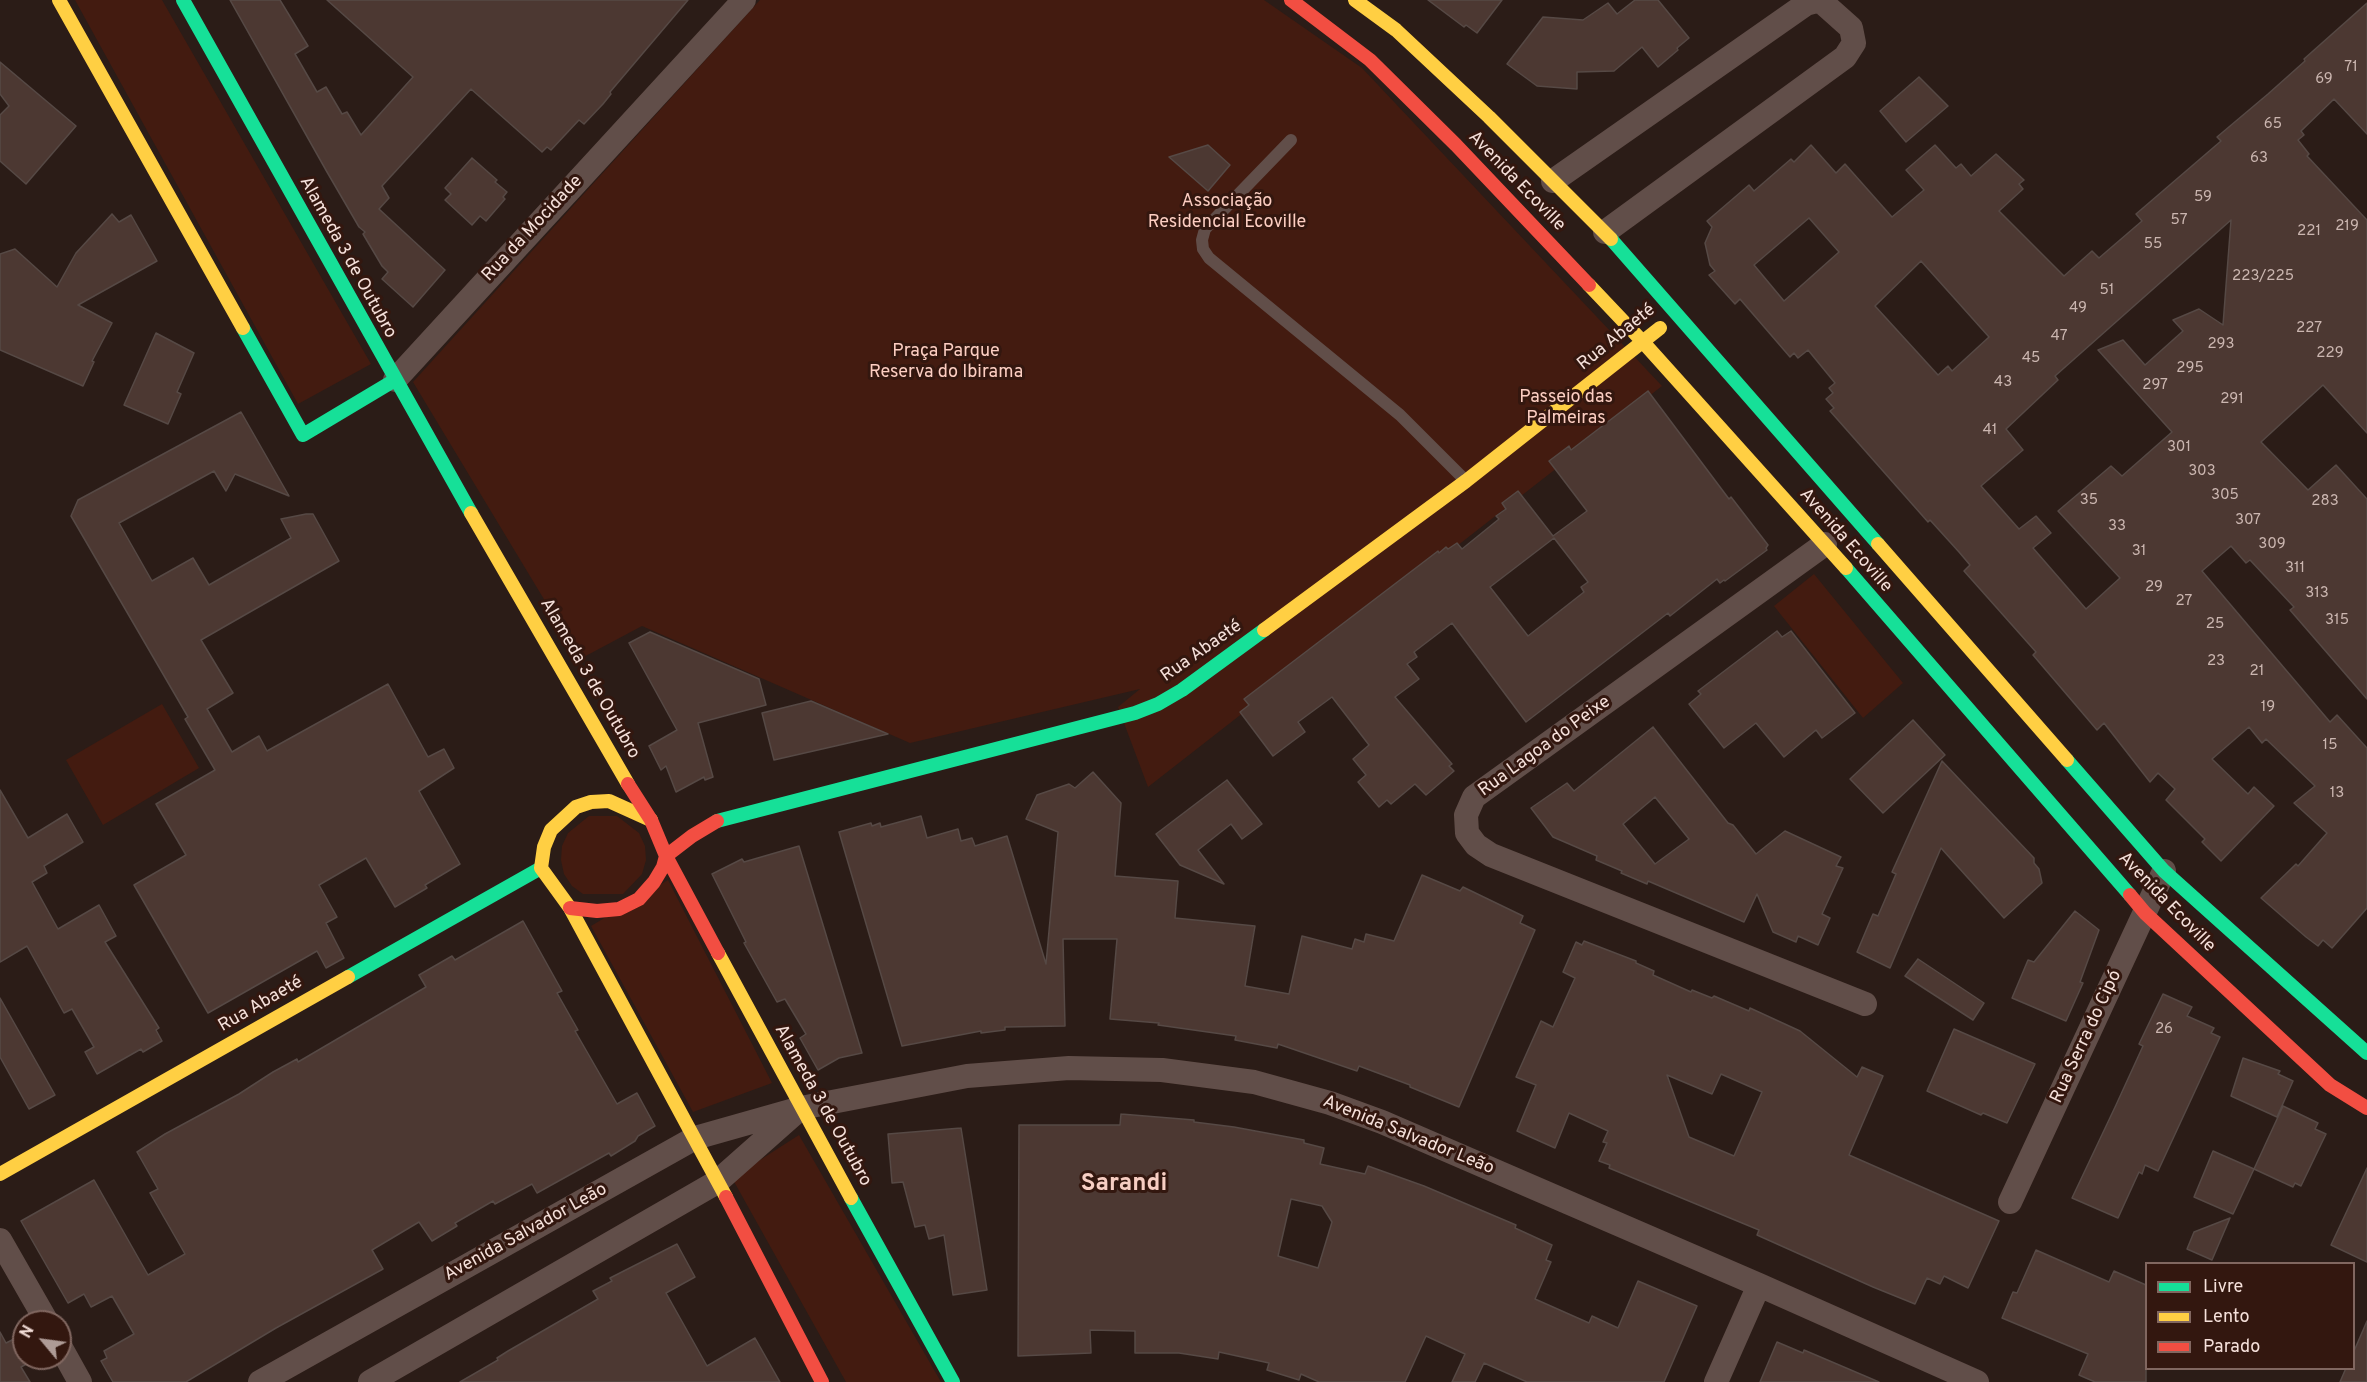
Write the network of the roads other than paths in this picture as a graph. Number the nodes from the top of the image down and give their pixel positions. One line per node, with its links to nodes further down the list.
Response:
1 (59, 0): 11 (street, Rua da Mocidade)
2 (183, 0): 11 (street, Alameda 3 de Outubro)
3 (744, 0): 11 (street, Rua da Mocidade)
4 (1291, 0): 10 (street, Avenida Ecoville)
5 (1355, 0): 7 (street, Avenida Ecoville)
6 (1291, 140): 12 (lane)
7 (1553, 181): 8 (street, Avenida Ecoville); 8 (street)
8 (1605, 232): 9 (street, Avenida Ecoville)
9 (1677, 313): 10 (street, Rua Abaeté); 19 (street, Avenida Ecoville)
10 (1643, 342): 12 (street, Rua Abaeté); 13 (street, Avenida Ecoville)
11 (395, 380): 16 (street, Alameda 3 de Outubro)
12 (1466, 481): 17 (street, Rua Abaeté)
13 (1825, 544): 21 (street, Avenida Ecoville); 22 (street, Rua Lagoa do Peixe)
14 (602, 785): 15 (street)
15 (591, 802): 16 (street); 18 (street)
16 (651, 820): 17 (street, Alameda 3 de Outubro)
17 (666, 856): 20 (street); 24 (street, Alameda 3 de Outubro)
18 (541, 868): 20 (street); 27 (street, Rua Abaeté)
19 (2164, 871): 21 (street, Rua Serra do Cipó); 23 (street, Avenida Ecoville)
20 (570, 908): 26 (street)
21 (2145, 913): 25 (street, Avenida Ecoville); 29 (street, Rua Serra do Cipó)
22 (1865, 1004)
23 (2367, 1053)
24 (801, 1108): 26 (street, Avenida Salvador Leão); 28 (street); 31 (street, Avenida Salvador Leão); 38 (street, Alameda 3 de Outubro)
25 (2367, 1108)
26 (695, 1138): 28 (street); 35 (street, Avenida Salvador Leão)
27 (0, 1174)
28 (717, 1182): 36 (street); 37 (street)
29 (2010, 1202)
30 (0, 1240): 32 (street)
31 (1759, 1285): 39 (street); 40 (street, Avenida Salvador Leão)
32 (39, 1310)
33 (72, 1368): 34 (street)
34 (80, 1382)
35 (260, 1382)
36 (370, 1382)
37 (822, 1382)
38 (953, 1382)
39 (1716, 1382)
40 (1977, 1382)

